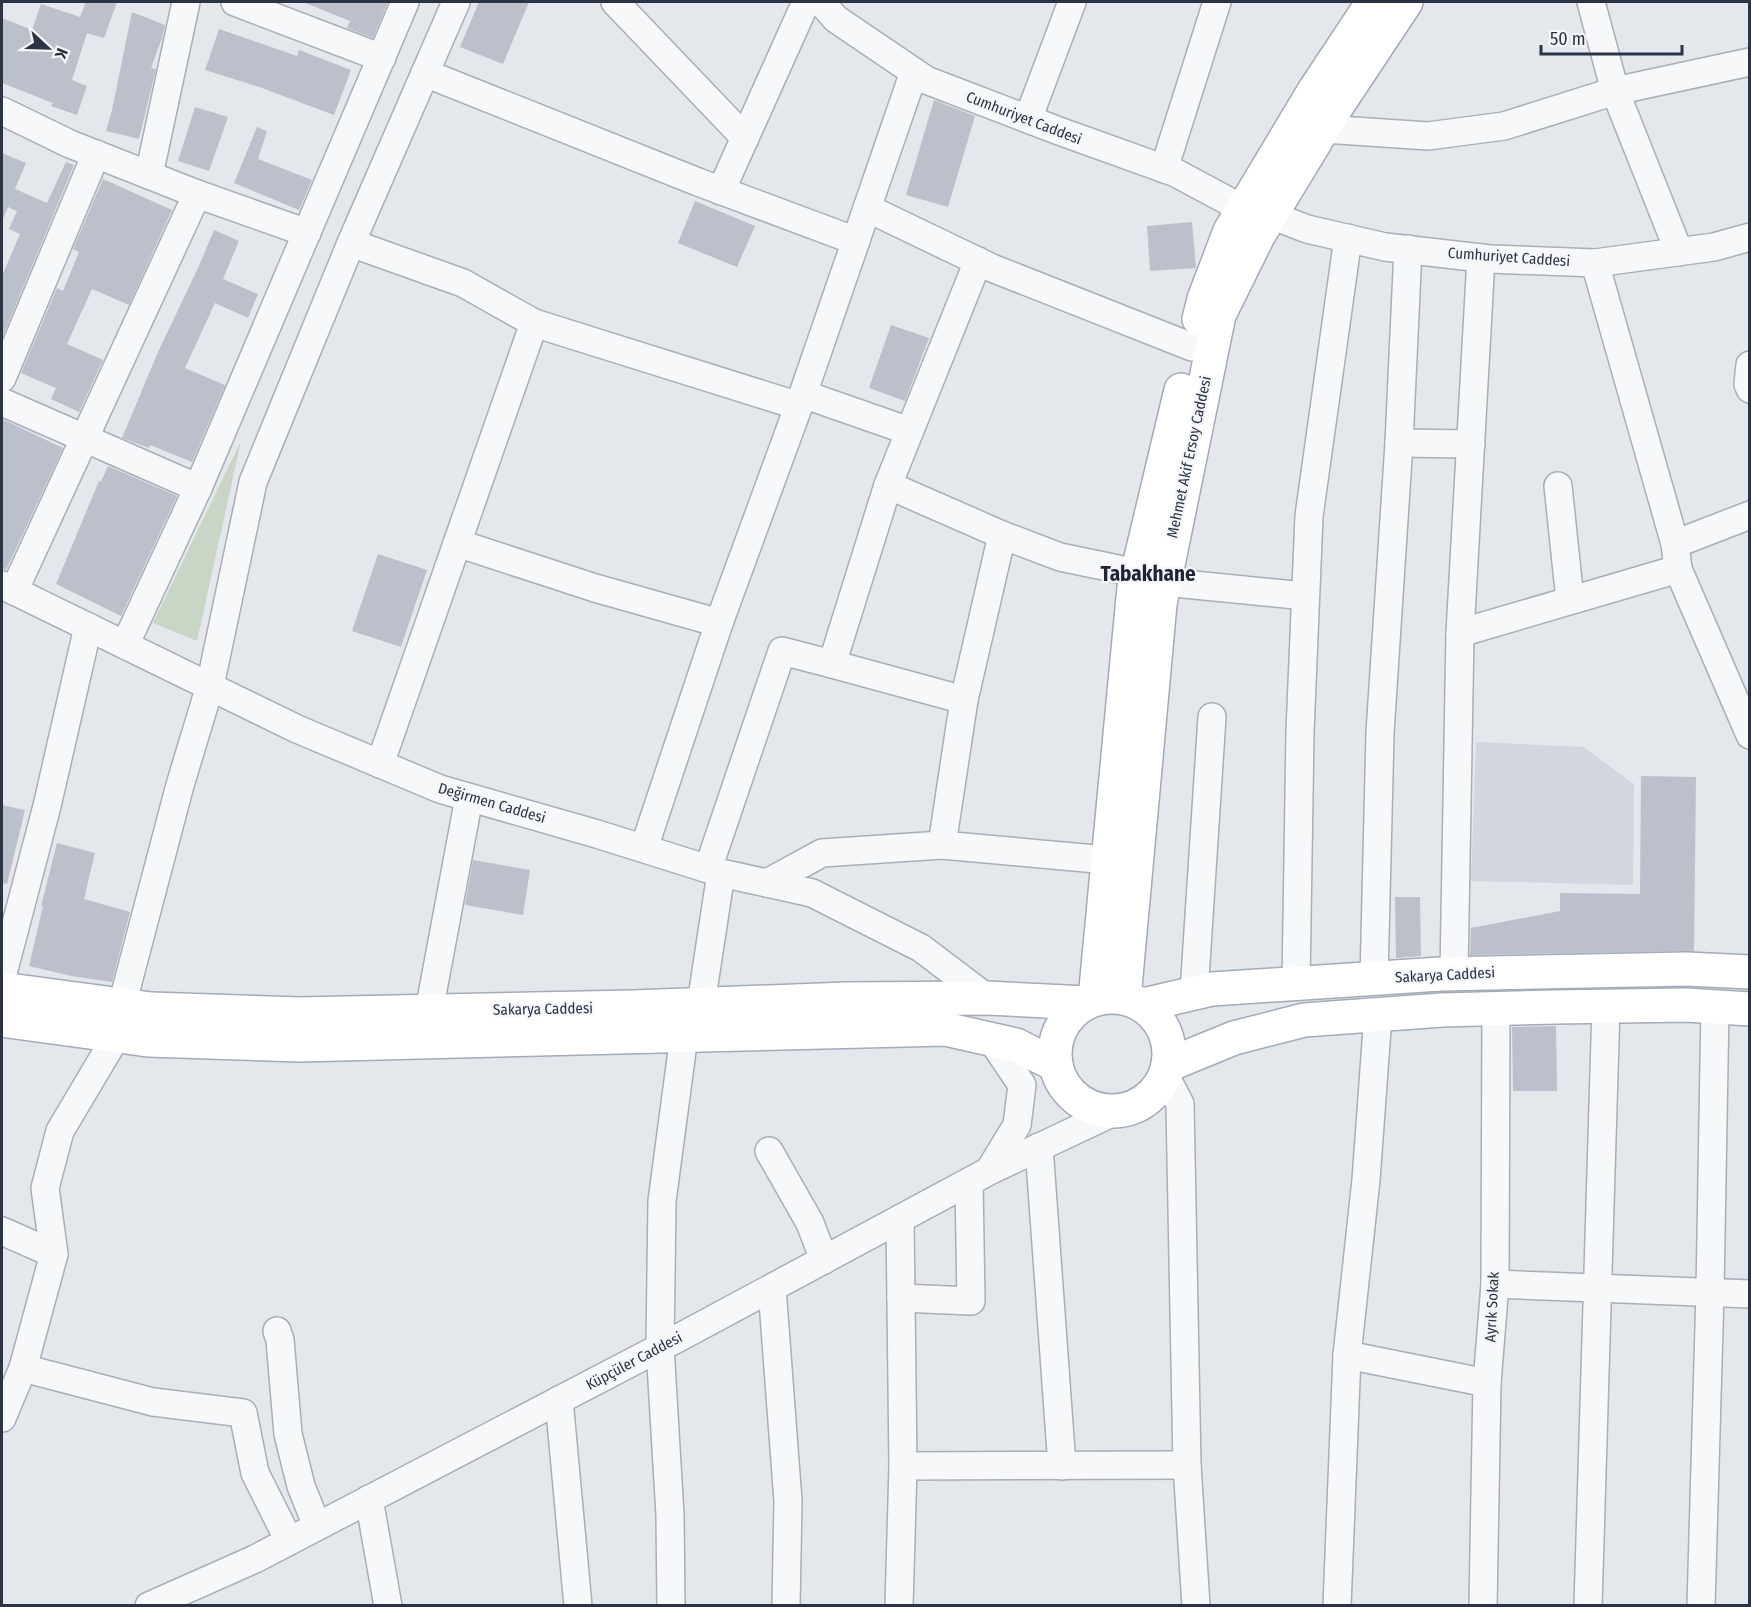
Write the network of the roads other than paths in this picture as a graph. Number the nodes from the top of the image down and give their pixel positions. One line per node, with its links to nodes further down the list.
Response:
1 (186, 2): 24 (street)
2 (234, 2): 13 (street)
3 (405, 2): 13 (street)
4 (456, 2): 16 (street)
5 (615, 2): 21 (street)
6 (806, 2): 21 (street)
7 (821, 2): 15 (street, Cumhuriyet Caddesi)
8 (1072, 2): 19 (street)
9 (1216, 2): 23 (street)
10 (1373, 2): 28 (main road, Mehmet Akif Ersoy Caddesi)
11 (1406, 2): 20 (main road, Mehmet Akif Ersoy Caddesi)
12 (1591, 2): 17 (street)
13 (382, 58): 29 (street)
14 (1749, 62): 17 (street)
15 (914, 72): 19 (street, Cumhuriyet Caddesi); 27 (street)
16 (425, 73): 25 (street); 33 (street)
17 (1615, 91): 20 (street); 35 (street)
18 (2, 111): 22 (street)
19 (1028, 119): 23 (street, Cumhuriyet Caddesi)
20 (1324, 129): 28 (main road, Mehmet Akif Ersoy Caddesi)
21 (745, 138): 25 (street)
22 (96, 154): 24 (street); 42 (street)
23 (1164, 169): 28 (street, Cumhuriyet Caddesi)
24 (149, 175): 26 (street)
25 (721, 191): 32 (street)
26 (197, 194): 29 (street); 47 (street)
27 (867, 208): 32 (street); 37 (street)
28 (1257, 212): 31 (street, Cumhuriyet Caddesi); 40 (main road, Mehmet Akif Ersoy Caddesi); 57 (main road, Mehmet Akif Ersoy Caddesi)
29 (306, 233): 52 (street)
30 (1749, 237): 35 (street, Cumhuriyet Caddesi)
31 (1348, 238): 34 (street, Cumhuriyet Caddesi); 59 (street)
32 (856, 241): 44 (street)
33 (351, 243): 39 (street); 66 (street)
34 (1408, 249): 36 (street, Cumhuriyet Caddesi); 48 (street)
35 (1679, 252): 38 (street, Cumhuriyet Caddesi)
36 (1481, 258): 38 (street, Cumhuriyet Caddesi); 49 (street)
37 (978, 261): 40 (street); 46 (street)
38 (1595, 263): 56 (street)
39 (534, 323): 44 (street); 55 (street)
40 (1192, 347): 57 (main road, Mehmet Akif Ersoy Caddesi)
41 (1749, 365): 43 (street)
42 (2, 378)
43 (1749, 388)
44 (801, 400): 46 (street); 61 (street)
45 (2, 402): 47 (street)
46 (909, 431): 50 (street)
47 (85, 437): 52 (street); 58 (street)
48 (1399, 443): 49 (street); 80 (street)
49 (1471, 444): 63 (street)
50 (888, 485): 54 (street); 65 (street)
51 (1558, 486): 60 (street)
52 (198, 488): 64 (street)
53 (1749, 515): 56 (street)
54 (1002, 535): 57 (street); 67 (street)
55 (457, 543): 61 (street); 70 (street)
56 (1676, 556): 60 (street); 69 (street)
57 (1150, 578): 59 (street); 74 (main road, Mehmet Akif Ersoy Caddesi); 85 (main road, Mehmet Akif Ersoy Caddesi)
58 (8, 588): 62 (street, Değirmen Caddesi)
59 (1305, 596): 81 (street)
60 (1570, 600): 63 (street)
61 (719, 623): 73 (street)
62 (88, 627): 64 (street, Değirmen Caddesi); 79 (street)
63 (1460, 633): 78 (street)
64 (125, 645): 66 (street, Değirmen Caddesi)
65 (832, 664): 67 (street); 75 (street)
66 (210, 686): 70 (street, Değirmen Caddesi); 94 (street)
67 (964, 700): 72 (street)
68 (1212, 717): 83 (street)
69 (1749, 735)
70 (380, 764): 71 (street, Değirmen Caddesi)
71 (469, 798): 73 (street, Değirmen Caddesi); 91 (street)
72 (942, 845): 74 (street); 76 (street)
73 (644, 848): 75 (street, Değirmen Caddesi)
74 (1107, 860): 85 (main road, Mehmet Akif Ersoy Caddesi)
75 (715, 871): 76 (street, Değirmen Caddesi); 86 (street)
76 (767, 883): 84 (street, Değirmen Caddesi)
77 (1749, 972): 78 (main road, Sakarya Caddesi)
78 (1454, 974): 80 (main road, Sakarya Caddesi)
79 (2, 977)
80 (1374, 979): 81 (main road, Sakarya Caddesi)
81 (1296, 984): 83 (main road, Sakarya Caddesi)
82 (2, 989): 94 (main road, Sakarya Caddesi)
83 (1194, 993): 85 (main road, Sakarya Caddesi)
84 (987, 998): 85 (main road, Sakarya Caddesi); 86 (main road, Sakarya Caddesi)
85 (1112, 1001): 97 (main road); 98 (main road)
86 (701, 1004): 91 (main road, Sakarya Caddesi)
87 (1606, 1006): 88 (main road); 89 (main road); 108 (street)
88 (1715, 1007): 90 (main road); 110 (street)
89 (1496, 1009): 92 (main road); 107 (street, Ayrık Sokak)
90 (1749, 1009)
91 (429, 1011): 94 (main road, Sakarya Caddesi)
92 (1378, 1015): 98 (main road); 115 (street)
93 (2, 1020): 94 (main road, Sakarya Caddesi)
94 (119, 1020): 95 (main road, Sakarya Caddesi); 105 (street)
95 (684, 1036): 96 (main road, Sakarya Caddesi); 114 (street)
96 (991, 1039): 97 (main road, Sakarya Caddesi); 102 (street)
97 (1056, 1065): 99 (main road)
98 (1167, 1070): 99 (main road); 120 (street)
99 (1116, 1111): 100 (street, Küpçüler Caddesi)
100 (1039, 1147): 102 (street, Küpçüler Caddesi); 122 (street)
101 (769, 1151): 106 (street)
102 (979, 1177): 103 (street, Küpçüler Caddesi); 112 (street)
103 (900, 1219): 106 (street, Küpçüler Caddesi); 112 (street)
104 (2, 1231): 105 (street)
105 (54, 1254): 116 (street)
106 (824, 1260): 109 (street, Küpçüler Caddesi)
107 (1495, 1284): 108 (street); 117 (street, Ayrık Sokak)
108 (1598, 1287): 110 (street); 135 (street)
109 (772, 1288): 114 (street, Küpçüler Caddesi); 130 (street)
110 (1710, 1292): 111 (street); 136 (street)
111 (1749, 1294)
112 (901, 1298): 121 (street)
113 (277, 1331): 124 (street)
114 (660, 1347): 118 (street, Küpçüler Caddesi); 129 (street)
115 (1347, 1354): 117 (street); 133 (street)
116 (23, 1368): 119 (street); 125 (street)
117 (1487, 1383): 134 (street, Ayrık Sokak)
118 (559, 1400): 123 (street, Küpçüler Caddesi); 128 (street)
119 (3, 1410)
120 (1188, 1465): 122 (street); 132 (street)
121 (903, 1466): 122 (street); 131 (street)
122 (1062, 1466)
123 (369, 1499): 124 (street, Küpçüler Caddesi); 127 (street)
124 (317, 1526): 125 (street, Küpçüler Caddesi)
125 (289, 1541): 126 (street, Küpçüler Caddesi)
126 (149, 1605)
127 (388, 1605)
128 (578, 1605)
129 (671, 1605)
130 (786, 1605)
131 (899, 1605)
132 (1196, 1605)
133 (1337, 1605)
134 (1483, 1605)
135 (1588, 1605)
136 (1701, 1605)

